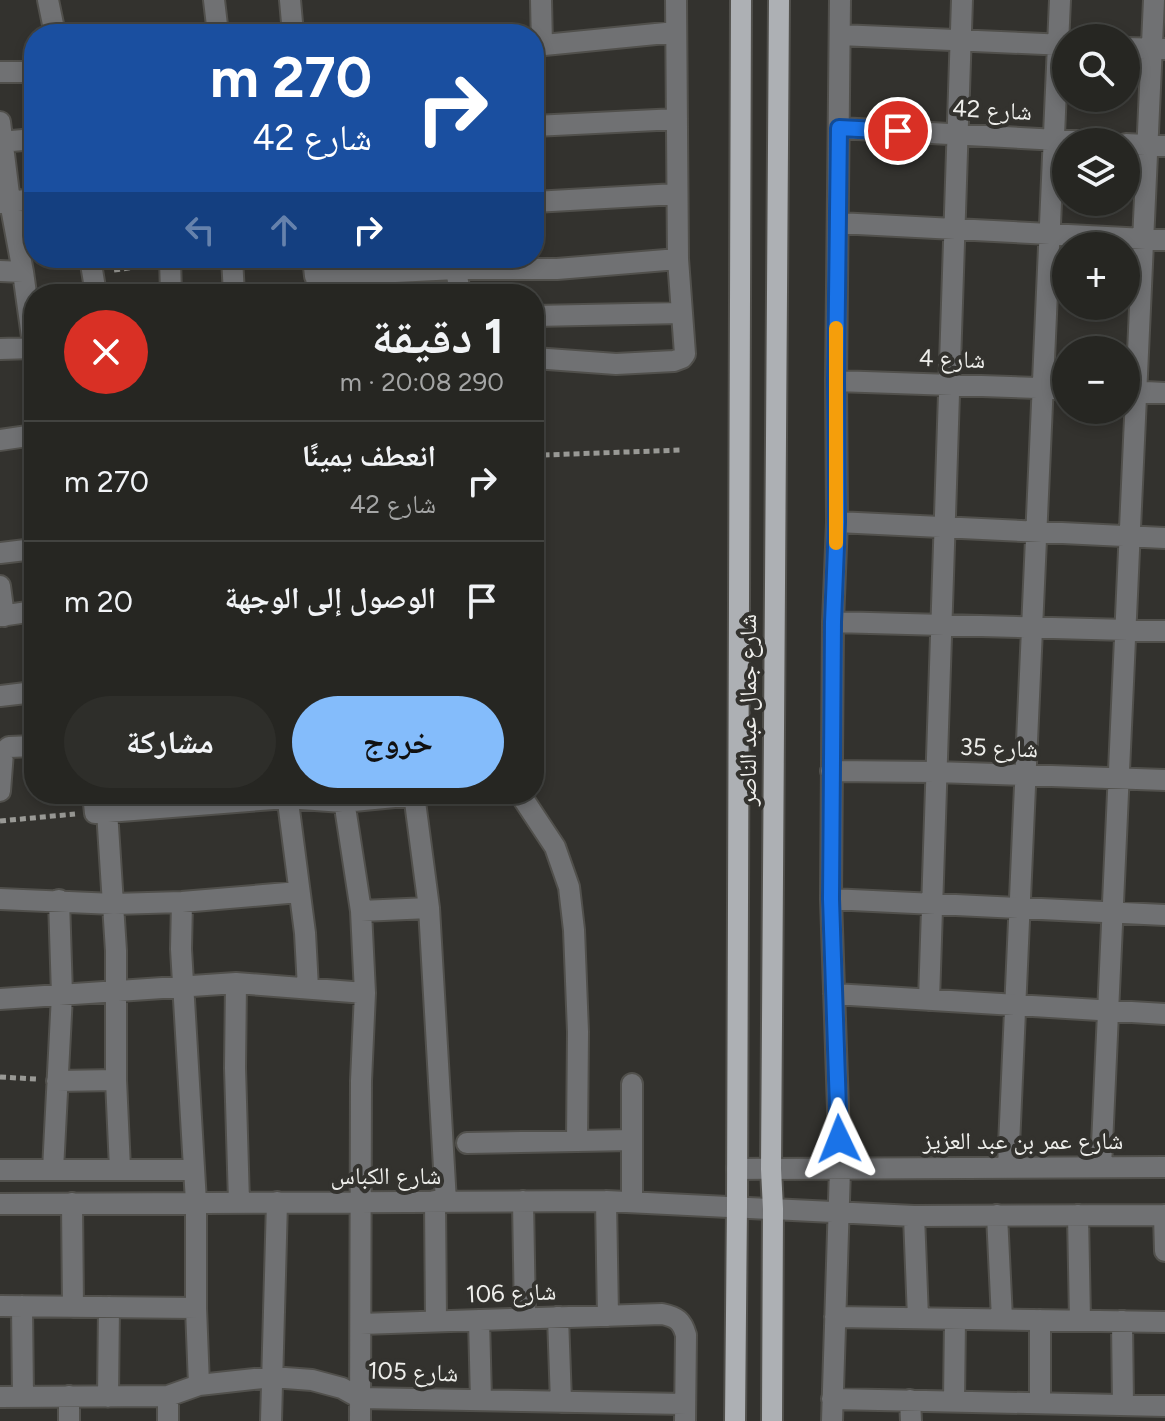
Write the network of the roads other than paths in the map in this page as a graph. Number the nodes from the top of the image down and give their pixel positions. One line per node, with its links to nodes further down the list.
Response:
1 (214, 0): 13 (street)
2 (290, 0): 14 (street)
3 (541, 0): 15 (street)
4 (676, 0): 17 (street)
5 (741, 0): 127 (main road, شارع جمال عبد الناصر)
6 (779, 0): 128 (main road, شارع جمال عبد الناصر)
7 (840, 0): 18 (street)
8 (962, 0): 19 (street)
9 (1060, 0): 16 (street)
10 (1154, 0): 22 (street)
11 (56, 1): 12 (street)
12 (55, 24)
13 (217, 24)
14 (292, 24)
15 (539, 24)
16 (1061, 24)
17 (676, 32): 20 (street); 25 (street)
18 (840, 35): 19 (street); 27 (street)
19 (960, 41): 21 (street); 28 (street)
20 (544, 45)
21 (1052, 45)
22 (1158, 49): 32 (street)
23 (0, 72): 24 (street)
24 (24, 72)
25 (677, 119): 26 (street); 34 (street)
26 (544, 126)
27 (839, 128): 28 (street, شارع 42); 37 (street)
28 (958, 134): 31 (street, شارع 42); 38 (street)
29 (0, 135): 30 (street); 36 (street)
30 (24, 138)
31 (1052, 140)
32 (1156, 145): 40 (street)
33 (1052, 164): 39 (street)
34 (676, 194): 35 (street); 42 (street)
35 (544, 201)
36 (5, 203): 45 (street)
37 (838, 223): 38 (street); 55 (street)
38 (954, 229): 39 (street); 56 (street)
39 (1049, 234): 40 (street); 57 (street)
40 (1143, 239): 41 (street); 51 (street)
41 (1165, 240)
42 (678, 259): 43 (street); 49 (street)
43 (456, 269): 46 (street); 48 (street)
44 (0, 271): 45 (street)
45 (23, 272): 47 (street)
46 (316, 276)
47 (25, 284)
48 (458, 284)
49 (682, 313): 50 (street); 54 (street)
50 (544, 316)
51 (1135, 336)
52 (0, 349): 53 (street)
53 (24, 349)
54 (544, 359)
55 (836, 381): 56 (street, شارع 4); 64 (street)
56 (949, 385): 57 (street, شارع 4); 65 (street)
57 (1042, 388): 58 (street, شارع 4); 66 (street)
58 (1052, 388)
59 (1140, 392): 60 (street)
60 (1165, 393)
61 (1131, 424): 67 (street)
62 (24, 436): 63 (street)
63 (0, 440)
64 (837, 522): 65 (street); 74 (street)
65 (944, 527): 66 (street); 75 (street)
66 (1036, 531): 67 (street); 76 (street)
67 (1130, 536): 68 (street); 77 (street)
68 (1165, 538)
69 (24, 550): 70 (street)
70 (0, 553)
71 (0, 586): 73 (street)
72 (24, 613): 73 (street)
73 (2, 616)
74 (833, 622): 75 (street); 82 (street)
75 (941, 625): 76 (street); 83 (street)
76 (1032, 628): 77 (street); 84 (street)
77 (1126, 630): 78 (street); 85 (street)
78 (1165, 631)
79 (24, 693): 80 (street)
80 (0, 696)
81 (24, 746): 87 (street)
82 (831, 771): 83 (street, شارع 35); 95 (street)
83 (936, 772): 84 (street, شارع 35); 99 (street)
84 (1025, 775): 85 (street, شارع 35); 101 (street)
85 (1118, 779): 86 (street, شارع 35); 103 (street)
86 (1165, 780)
87 (0, 791)
88 (288, 804): 93 (street)
89 (344, 804): 102 (street)
90 (415, 804): 100 (street)
91 (527, 804): 121 (street)
92 (98, 806): 98 (street)
93 (299, 892): 97 (street); 107 (street)
94 (0, 899): 96 (street)
95 (831, 899): 99 (street); 110 (street)
96 (59, 900): 98 (street); 111 (street)
97 (182, 902): 98 (street); 106 (street)
98 (114, 904): 108 (street)
99 (932, 904): 101 (street); 113 (street)
100 (429, 908): 102 (street); 139 (street)
101 (1019, 908): 103 (street); 114 (street)
102 (361, 911): 109 (street)
103 (1112, 912): 104 (street); 115 (street)
104 (1165, 915)
105 (236, 983): 106 (street); 107 (street); 136 (street)
106 (183, 987): 108 (street); 132 (street)
107 (308, 988): 109 (street)
108 (115, 992): 111 (street); 117 (street)
109 (365, 993): 138 (street)
110 (834, 994): 113 (street); 129 (street)
111 (62, 995): 112 (street); 118 (street)
112 (0, 999)
113 (929, 1000): 114 (street)
114 (1015, 1005): 115 (street); 125 (street)
115 (1108, 1011): 116 (street); 123 (street)
116 (1165, 1014)
117 (116, 1080): 118 (street); 126 (street)
118 (57, 1081): 131 (street)
119 (632, 1084): 120 (street)
120 (632, 1140): 121 (street); 140 (street)
121 (577, 1141): 122 (street)
122 (467, 1143)
123 (1101, 1167): 124 (street, شارع عمر بن عبد العزيز); 125 (street, شارع عمر بن عبد العزيز)
124 (1165, 1167)
125 (1008, 1168): 129 (street, شارع عمر بن عبد العزيز)
126 (120, 1169): 131 (street); 132 (street)
127 (737, 1169): 128 (street, شارع عمر بن عبد العزيز); 143 (main road, شارع جمال عبد الناصر)
128 (771, 1169): 129 (street, شارع عمر بن عبد العزيز); 144 (main road, شارع جمال عبد الناصر)
129 (840, 1169): 145 (street)
130 (0, 1170): 131 (street)
131 (53, 1170)
132 (193, 1170): 135 (street)
133 (523, 1201): 134 (street, شارع الكباس); 139 (street, شارع الكباس); 159 (street)
134 (606, 1201): 140 (street, شارع الكباس); 156 (street)
135 (196, 1202): 136 (street, شارع الكباس); 141 (street, شارع الكباس); 155 (street)
136 (239, 1202): 137 (street, شارع الكباس)
137 (277, 1202): 138 (street, شارع الكباس); 170 (street)
138 (362, 1202): 139 (street, شارع الكباس); 169 (street)
139 (440, 1202): 166 (street)
140 (632, 1202): 143 (street, شارع الكباس)
141 (72, 1203): 142 (street, شارع الكباس); 153 (street)
142 (0, 1204)
143 (737, 1206): 144 (street, شارع الكباس); 197 (main road, شارع جمال عبد الناصر)
144 (773, 1209): 145 (street); 198 (main road, شارع جمال عبد الناصر)
145 (839, 1212): 149 (street); 158 (street)
146 (997, 1215): 147 (street); 149 (street); 162 (street)
147 (1078, 1215): 148 (street); 165 (street)
148 (1164, 1215): 150 (street)
149 (914, 1216): 160 (street)
150 (1165, 1251)
151 (0, 1306): 152 (street)
152 (22, 1306): 153 (street); 175 (street)
153 (73, 1307): 154 (street)
154 (109, 1307): 155 (street); 176 (street)
155 (196, 1308): 171 (street)
156 (608, 1316): 157 (street, شارع 106); 189 (street, شارع 106)
157 (558, 1317): 159 (street, شارع 106); 182 (street)
158 (835, 1317): 160 (street); 178 (street)
159 (525, 1318): 163 (street, شارع 106)
160 (918, 1318): 161 (street)
161 (955, 1319): 162 (street); 181 (street)
162 (1002, 1319): 164 (street)
163 (479, 1320): 166 (street, شارع 106); 180 (street)
164 (1040, 1320): 165 (street); 183 (street)
165 (1080, 1320): 167 (street)
166 (436, 1321): 169 (street, شارع 106)
167 (1122, 1321): 168 (street); 184 (street)
168 (1165, 1322)
169 (361, 1324): 177 (street)
170 (272, 1377): 171 (street, شارع 105); 177 (street, شارع 105); 194 (street)
171 (199, 1385): 173 (street, شارع 105)
172 (69, 1396): 175 (street, شارع 105); 176 (street, شارع 105); 192 (street)
173 (168, 1396): 176 (street, شارع 105); 193 (street)
174 (0, 1397): 175 (street, شارع 105)
175 (23, 1397)
176 (108, 1397)
177 (360, 1398): 179 (street, شارع 105); 195 (street)
178 (832, 1399): 186 (street); 199 (street)
179 (440, 1400): 180 (street, شارع 105); 196 (street)
180 (481, 1400): 185 (street, شارع 105)
181 (954, 1401): 186 (street); 190 (street)
182 (561, 1402): 185 (street, شارع 105); 188 (street, شارع 105)
183 (1040, 1403): 190 (street); 191 (street)
184 (1123, 1405): 187 (street); 191 (street)
185 (523, 1411)
186 (911, 1411)
187 (1162, 1411)
188 (604, 1412): 189 (street, شارع 105)
189 (685, 1412)
190 (1001, 1412)
191 (1080, 1412)
192 (69, 1421)
193 (168, 1421)
194 (271, 1421)
195 (360, 1421)
196 (440, 1421)
197 (735, 1421)
198 (772, 1421)
199 (832, 1421)

